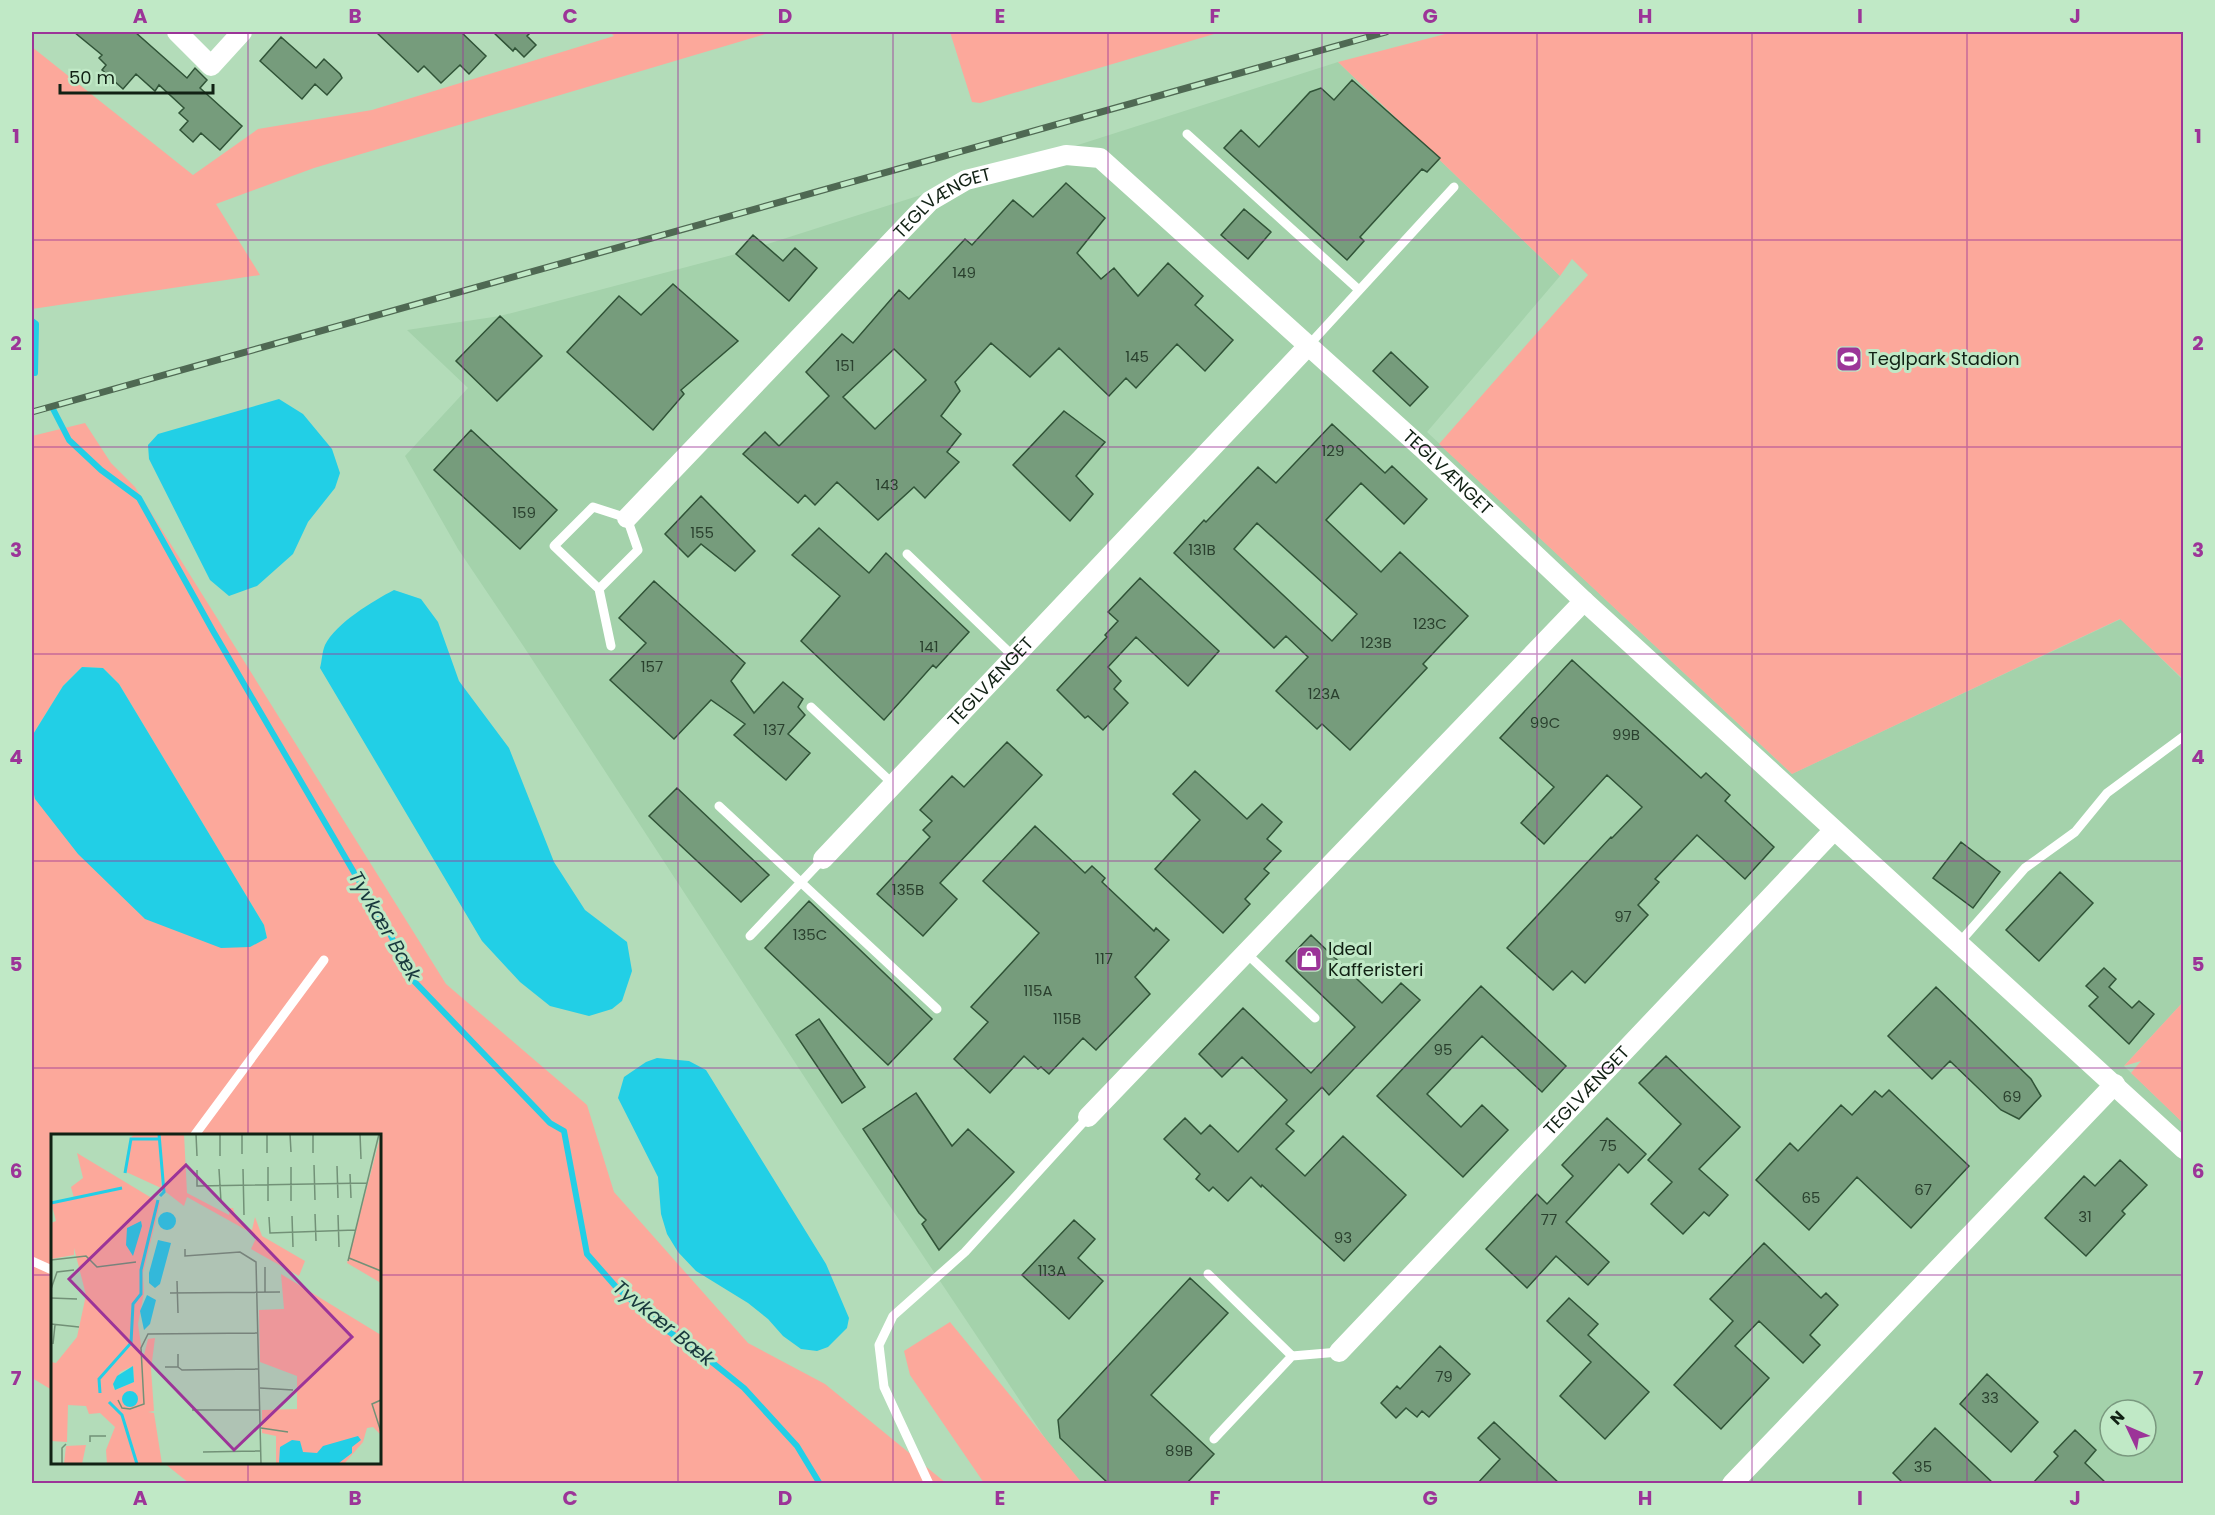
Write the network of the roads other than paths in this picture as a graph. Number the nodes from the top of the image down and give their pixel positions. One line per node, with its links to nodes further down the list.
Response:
1 (177, 32): 2 (street)
2 (242, 32)
3 (1187, 134): 5 (lane)
4 (1454, 186): 5 (lane)
5 (1359, 290): 6 (lane)
6 (1308, 346): 7 (street, TEGLVÆNGET); 10 (street, TEGLVÆNGET); 12 (street, TEGLVÆNGET)
7 (627, 518): 9 (lane); 9 (lane)
8 (907, 554): 12 (lane)
9 (599, 589): 11 (lane)
10 (1584, 601): 17 (street, TEGLVÆNGET); 22 (street)
11 (610, 646)
12 (1014, 657): 15 (street, TEGLVÆNGET)
13 (811, 707): 15 (lane)
14 (2184, 736): 21 (lane)
15 (893, 784): 18 (street, TEGLVÆNGET)
16 (719, 806): 19 (lane)
17 (1834, 831): 21 (street, TEGLVÆNGET); 33 (street, TEGLVÆNGET)
18 (823, 859): 19 (lane)
19 (801, 882): 20 (lane); 24 (lane)
20 (750, 936)
21 (1959, 944): 26 (street, TEGLVÆNGET)
22 (1246, 953): 25 (lane); 27 (street)
23 (324, 960): 28 (lane)
24 (937, 1009)
25 (1315, 1018)
26 (2115, 1084): 29 (street, TEGLVÆNGET); 37 (street)
27 (1088, 1117): 36 (lane)
28 (195, 1134)
29 (2184, 1149)
30 (32, 1261): 31 (lane)
31 (51, 1270)
32 (1208, 1274): 34 (lane)
33 (1339, 1352): 34 (lane)
34 (1292, 1356): 35 (lane)
35 (1214, 1439)
36 (929, 1484)
37 (1732, 1484)

